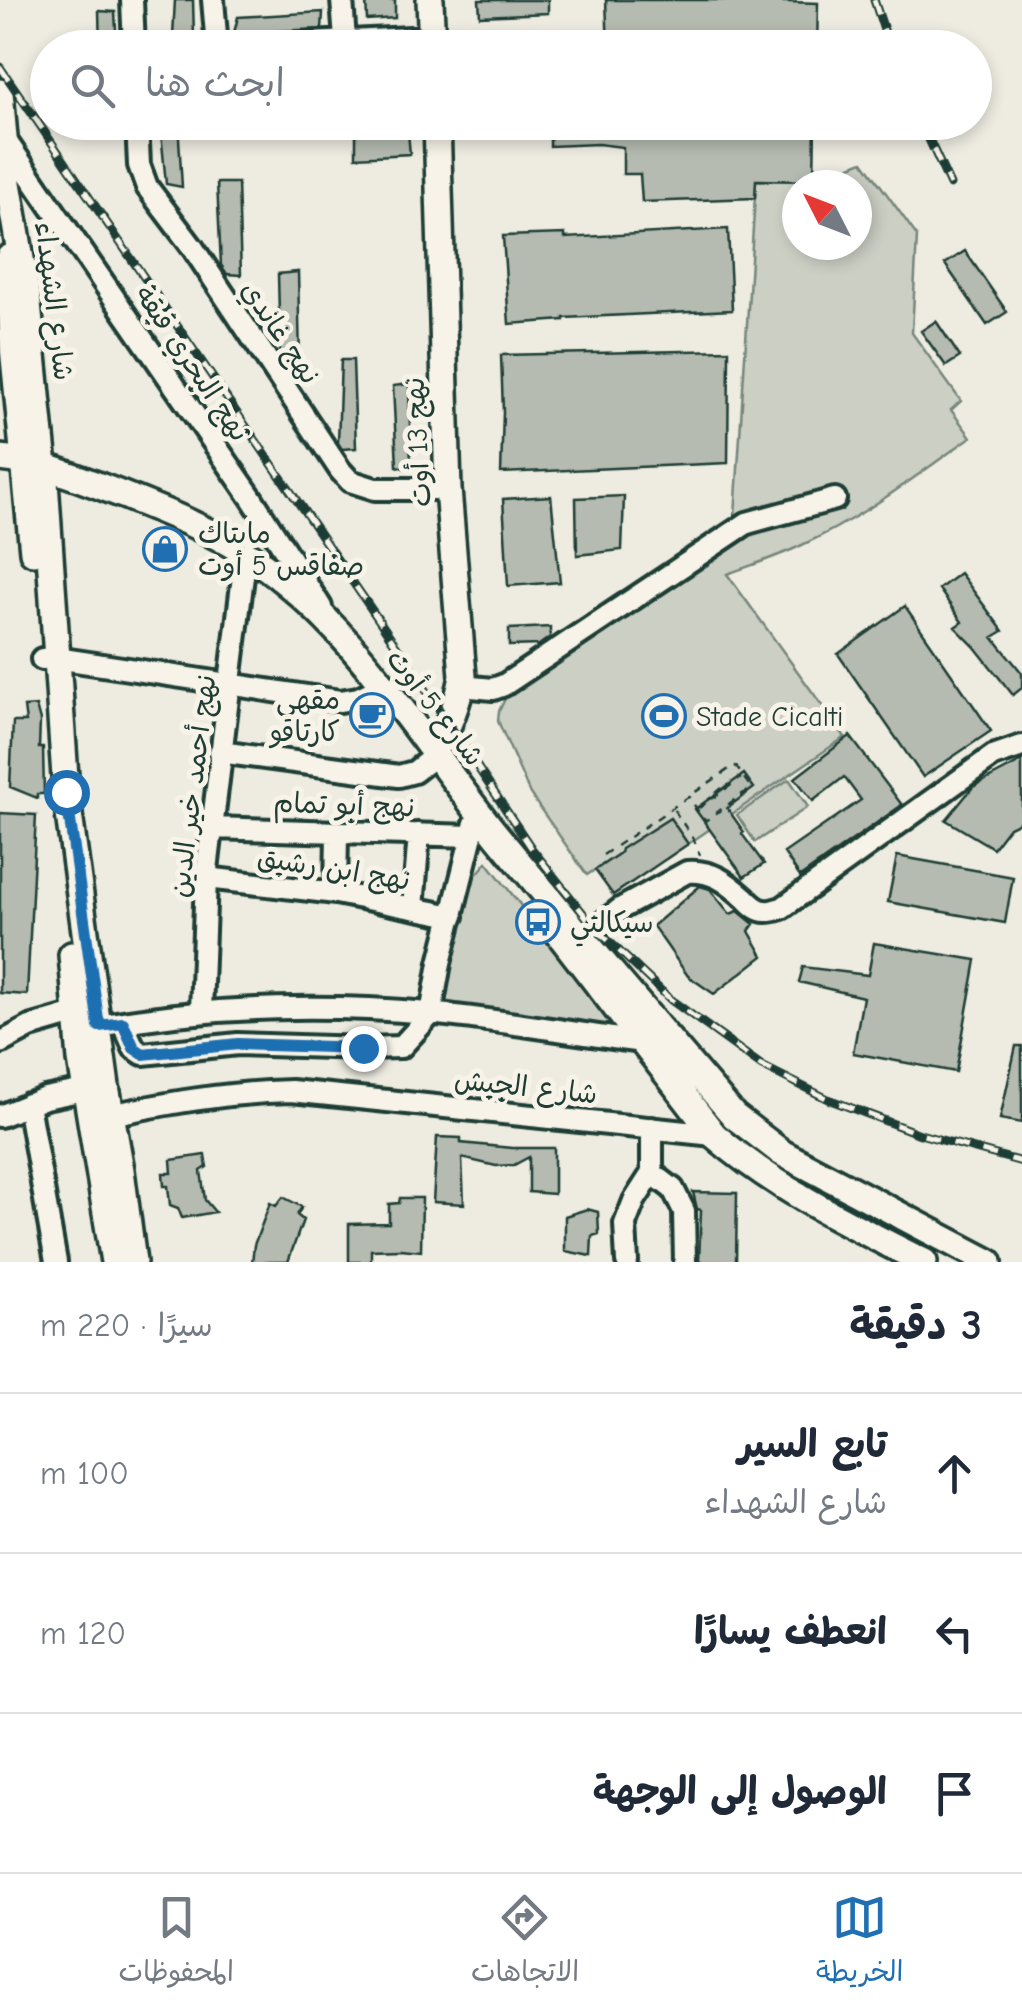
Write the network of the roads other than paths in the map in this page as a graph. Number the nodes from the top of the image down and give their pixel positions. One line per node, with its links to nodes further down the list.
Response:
1 (132, 0): 5 (street)
2 (213, 0): 6 (street)
3 (342, 0): 7 (street)
4 (430, 0): 8 (main road)
5 (133, 30)
6 (216, 30)
7 (344, 30)
8 (431, 30)
9 (0, 92): 10 (main road, شارع الشهداء)
10 (4, 138): 13 (main road, شارع الشهداء); 19 (street, نهج البحري قيقة)
11 (138, 140): 16 (street, نهج غاندي)
12 (438, 140): 16 (main road, نهج 13 أوت)
13 (8, 183): 14 (main road, شارع الشهداء); 15 (main road, شارع الشهداء)
14 (4, 251): 15 (main road, شارع الشهداء)
15 (23, 466): 18 (main road, شارع 5 أوت); 19 (main road, شارع 5 أوت); 20 (main road, شارع الشهداء)
16 (448, 489): 22 (main road, نهج 13 أوت)
17 (835, 499): 22 (street)
18 (244, 568): 21 (street, نهج أحمد خير الدين); 23 (main road, شارع 5 أوت)
19 (330, 622): 26 (main road, شارع 5 أوت)
20 (49, 658): 21 (street); 38 (main road, شارع الشهداء)
21 (232, 685): 23 (street); 25 (street, نهج أحمد خير الدين)
22 (461, 686): 26 (main road, نهج 13 أوت)
23 (373, 691): 26 (main road, شارع 5 أوت)
24 (1022, 746): 35 (street)
25 (220, 752): 26 (street); 27 (street, نهج أحمد خير الدين)
26 (431, 757): 28 (main road, شارع 5 أوت); 35 (main road, شارع 5 أوت)
27 (213, 828): 29 (street, نهج أبو تمام); 31 (street, نهج أحمد خير الدين)
28 (474, 830): 30 (street, نهج أبو تمام); 34 (street); 40 (main road, شارع 5 أوت)
29 (337, 832): 30 (street, نهج أبو تمام); 32 (street)
30 (419, 834): 33 (street)
31 (206, 878): 32 (street, نهج ابن رشيق); 36 (street, نهج أحمد خير الدين)
32 (336, 893): 33 (street, نهج ابن رشيق)
33 (413, 908): 34 (street, نهج ابن رشيق)
34 (452, 916): 37 (street)
35 (583, 938): 48 (main road, شارع 5 أوت)
36 (201, 1012): 37 (street); 38 (street)
37 (430, 1014): 38 (street); 40 (street)
38 (95, 1020): 39 (street); 41 (main road, شارع الشهداء)
39 (0, 1042)
40 (641, 1042): 46 (main road, شارع 5 أوت)
41 (95, 1088): 42 (street); 44 (main road, شارع الشهداء)
42 (28, 1104): 43 (street); 50 (street)
43 (0, 1116)
44 (100, 1117): 45 (street, شارع الجيش); 51 (main road, شارع الشهداء); 52 (main road, شارع الشهداء)
45 (652, 1128): 46 (street, شارع الجيش); 47 (street)
46 (714, 1135): 48 (main road); 49 (main road)
47 (652, 1172): 53 (street); 54 (street)
48 (834, 1181): 57 (main road)
49 (871, 1235): 55 (main road); 56 (main road)
50 (56, 1262)
51 (114, 1262)
52 (133, 1262)
53 (626, 1262)
54 (685, 1262)
55 (894, 1262)
56 (924, 1262)
57 (989, 1262)

